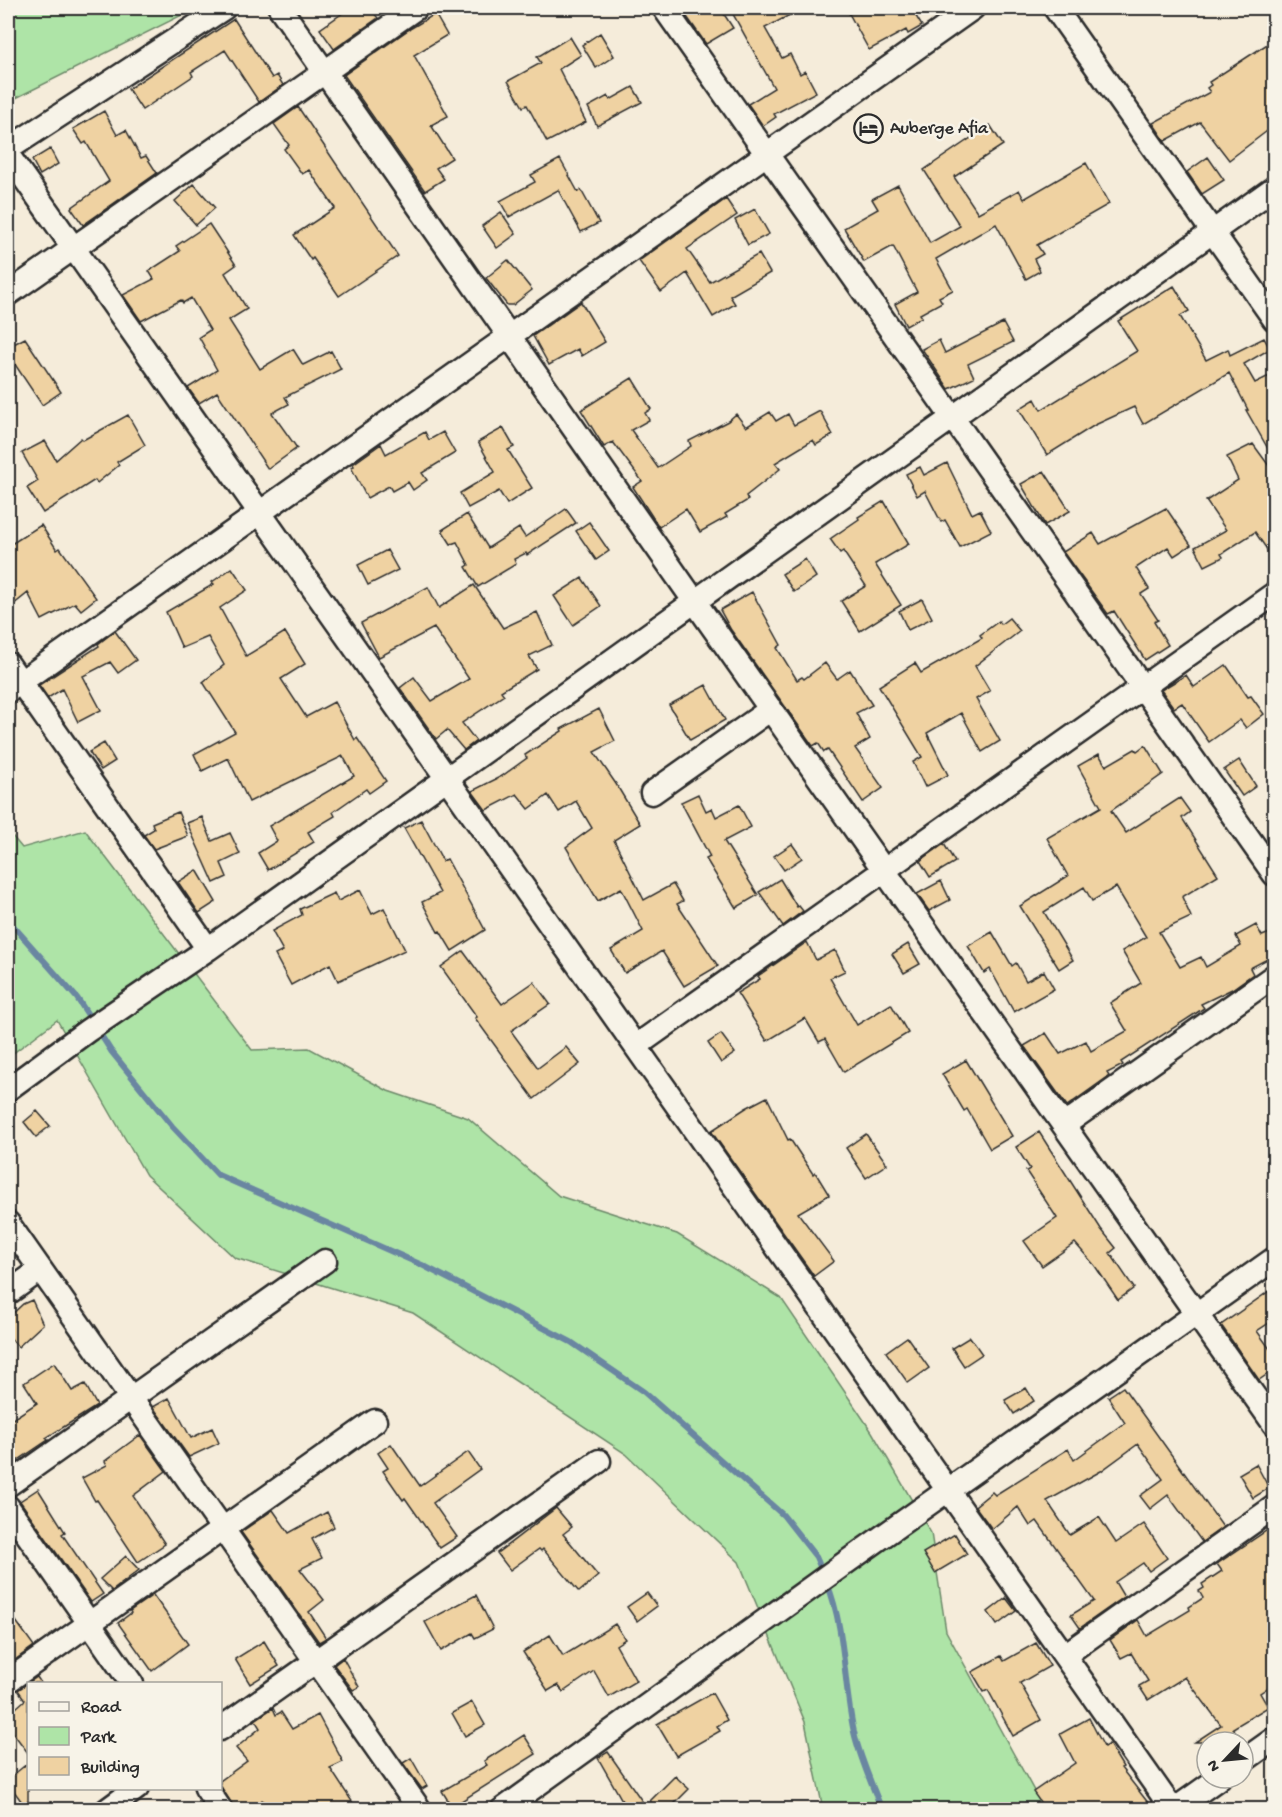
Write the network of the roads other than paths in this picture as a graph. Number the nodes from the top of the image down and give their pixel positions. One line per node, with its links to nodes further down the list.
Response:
1 (224, 8): 8 (street)
2 (280, 8): 7 (street)
3 (416, 8): 7 (street)
4 (664, 8): 9 (street)
5 (973, 8): 9 (street)
6 (1055, 8): 12 (street)
7 (325, 72): 13 (street); 16 (street)
8 (8, 148)
9 (767, 153): 16 (street); 17 (street)
10 (8, 155): 13 (street)
11 (1275, 188): 12 (street)
12 (1213, 232): 15 (street); 17 (street)
13 (73, 248): 14 (street); 18 (street)
14 (8, 294)
15 (1275, 319)
16 (509, 336): 18 (street); 20 (street)
17 (953, 418): 20 (street); 22 (street)
18 (260, 512): 21 (street); 24 (street)
19 (1275, 594): 22 (street)
20 (695, 602): 23 (street); 24 (street)
21 (12, 679): 28 (street)
22 (1143, 687): 26 (street); 27 (street)
23 (771, 709): 25 (street); 26 (street)
24 (447, 778): 28 (street); 30 (street)
25 (652, 793)
26 (884, 870): 30 (street); 32 (street)
27 (1275, 874)
28 (208, 949): 31 (street)
29 (1275, 976): 32 (street)
30 (636, 1046): 44 (street)
31 (8, 1089)
32 (1064, 1125): 38 (street)
33 (8, 1223): 36 (street)
34 (1275, 1259): 38 (street)
35 (325, 1261): 39 (street)
36 (40, 1270): 37 (street); 39 (street)
37 (8, 1293)
38 (1197, 1314): 41 (street); 44 (street)
39 (130, 1398): 43 (street); 47 (street)
40 (375, 1421): 47 (street)
41 (1275, 1424)
42 (599, 1461): 50 (street)
43 (8, 1485)
44 (948, 1490): 49 (street); 62 (street)
45 (8, 1507): 48 (street)
46 (1275, 1507): 49 (street)
47 (222, 1529): 48 (street); 50 (street)
48 (89, 1623): 51 (street); 52 (street)
49 (1065, 1655): 63 (street)
50 (316, 1662): 53 (street); 61 (street)
51 (8, 1681)
52 (131, 1682)
53 (222, 1728)
54 (1275, 1739): 55 (street)
55 (1255, 1753)
56 (134, 1790): 59 (street)
57 (207, 1790): 60 (street)
58 (1202, 1790): 63 (street)
59 (107, 1809)
60 (221, 1809)
61 (420, 1809)
62 (502, 1809)
63 (1174, 1809)

